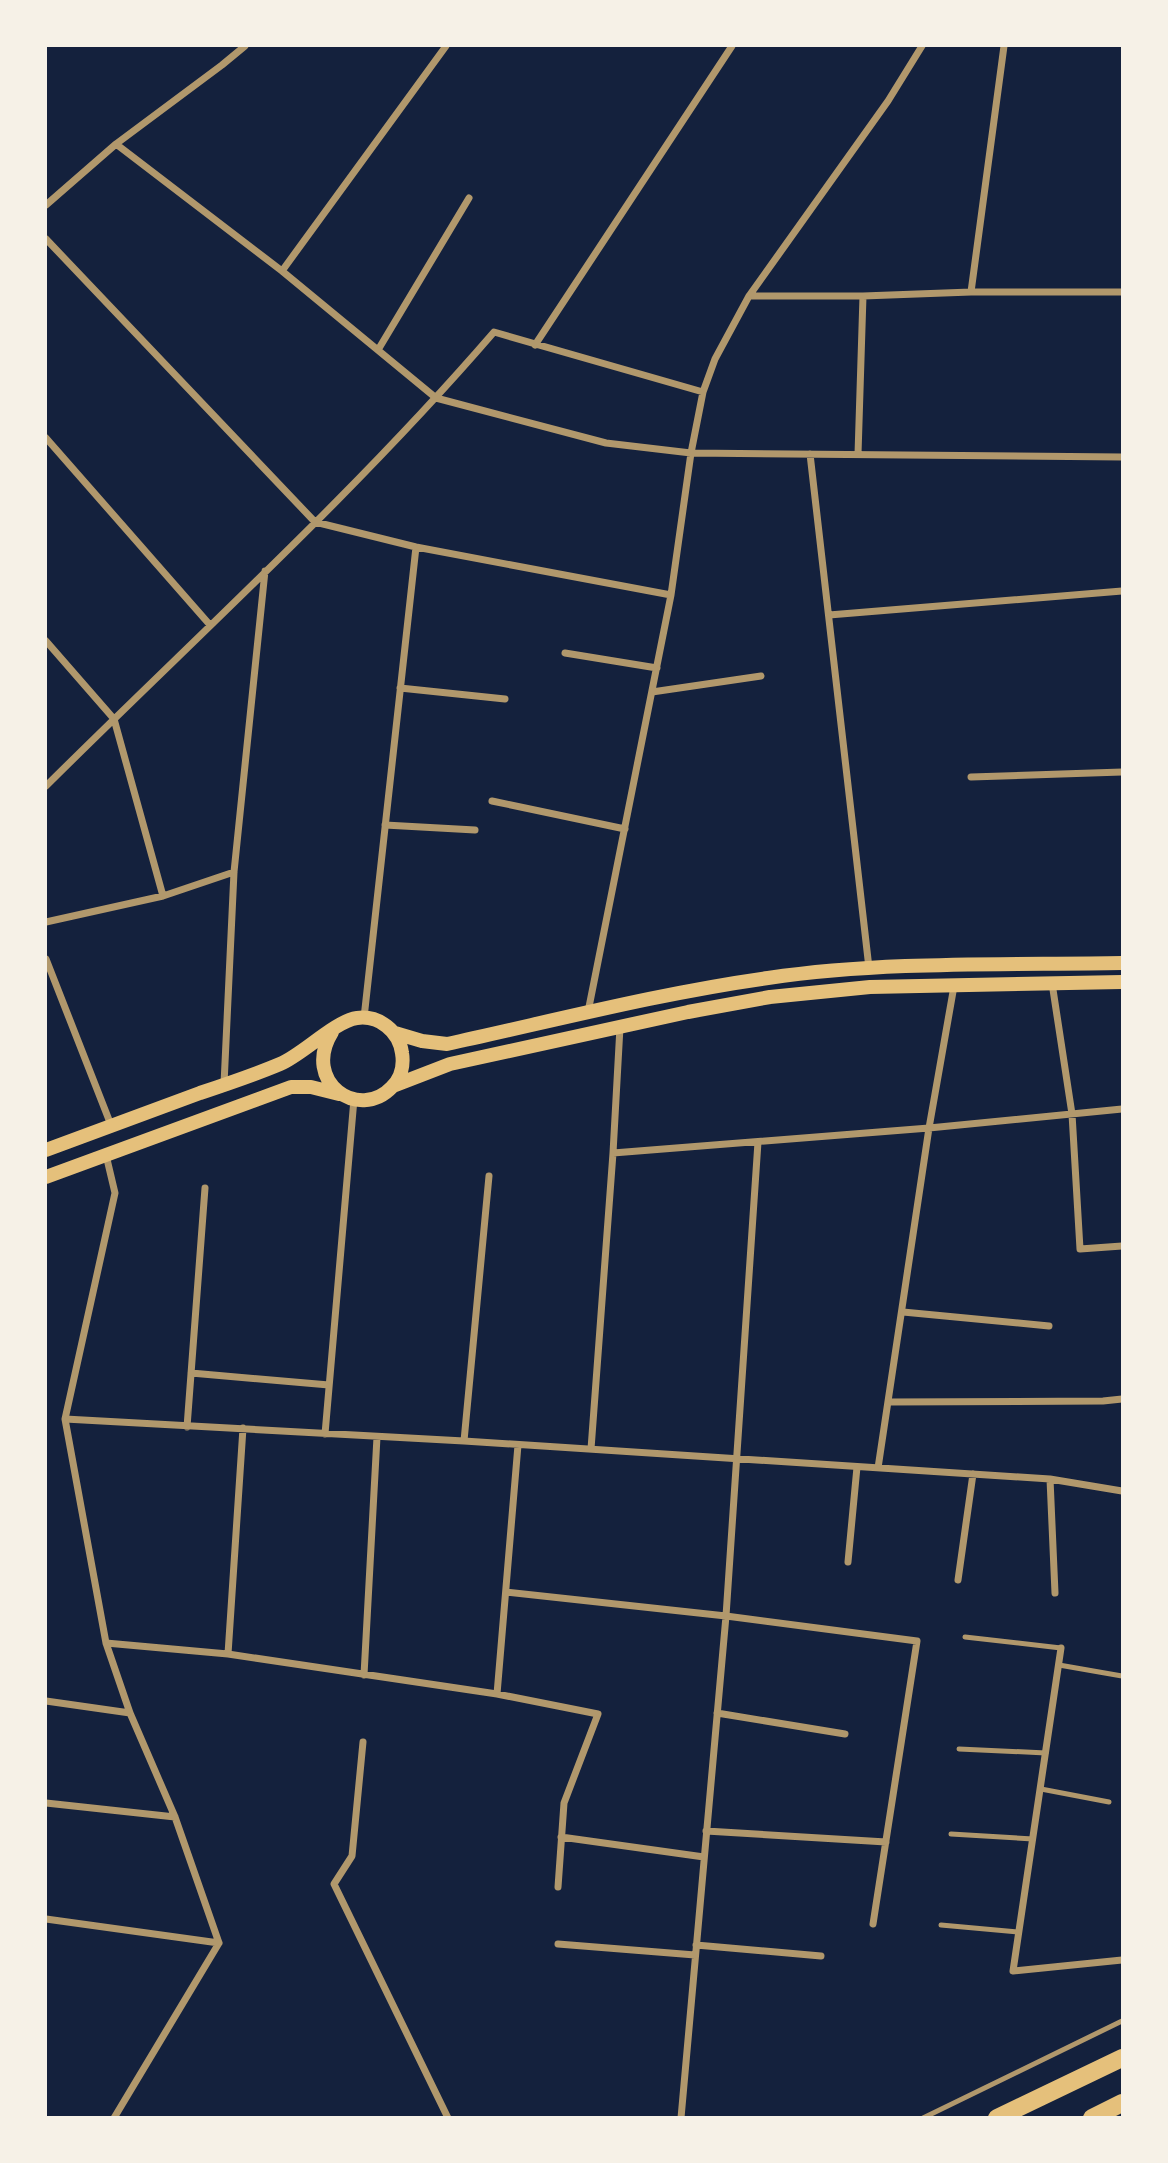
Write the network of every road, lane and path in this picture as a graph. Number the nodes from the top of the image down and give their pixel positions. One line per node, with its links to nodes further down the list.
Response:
1 (245, 46): 6 (street)
2 (446, 46): 10 (street)
3 (732, 46): 15 (street)
4 (922, 46): 13 (street)
5 (1004, 46): 11 (street)
6 (116, 144): 8 (street); 10 (street)
7 (469, 198): 16 (street)
8 (46, 205)
9 (46, 239): 24 (street)
10 (282, 271): 16 (street)
11 (971, 292): 12 (street); 14 (street)
12 (1122, 293)
13 (749, 296): 14 (street); 17 (street)
14 (863, 296): 22 (street)
15 (535, 345): 17 (street); 18 (street)
16 (378, 350): 18 (street)
17 (703, 392): 20 (street)
18 (436, 398): 20 (street); 24 (street)
19 (46, 439): 30 (street)
20 (691, 453): 21 (street); 28 (street)
21 (810, 454): 22 (street); 29 (street)
22 (858, 454): 23 (street)
23 (1122, 457)
24 (315, 522): 25 (street); 26 (street)
25 (416, 547): 28 (street); 35 (street)
26 (265, 571): 30 (street); 46 (street)
27 (1122, 591): 29 (street)
28 (671, 595): 33 (street)
29 (829, 615): 51 (street)
30 (210, 625): 38 (street)
31 (46, 641): 38 (street)
32 (565, 653): 33 (street)
33 (657, 668): 36 (street)
34 (761, 676): 36 (street)
35 (400, 688): 37 (street); 43 (street)
36 (652, 692): 44 (street)
37 (505, 699)
38 (114, 719): 41 (street); 47 (street)
39 (1122, 772): 40 (street)
40 (971, 777)
41 (46, 786)
42 (492, 801): 44 (street)
43 (385, 825): 45 (street); 56 (street)
44 (625, 829): 55 (street)
45 (475, 830)
46 (234, 872): 47 (street); 60 (street)
47 (163, 896): 48 (street)
48 (46, 922)
49 (46, 959): 65 (street)
50 (1122, 963): 51 (main road)
51 (869, 968): 55 (main road)
52 (1122, 982): 53 (main road)
53 (1052, 984): 54 (main road); 64 (street)
54 (954, 986): 57 (main road); 66 (street)
55 (588, 1014): 59 (main road)
56 (363, 1018): 58 (main road); 59 (main road)
57 (620, 1027): 61 (main road); 69 (street)
58 (332, 1032): 60 (main road); 62 (main road)
59 (395, 1033): 61 (main road)
60 (224, 1085): 65 (main road)
61 (393, 1086): 62 (main road)
62 (347, 1097): 70 (main road); 78 (street)
63 (1122, 1109): 64 (street)
64 (1072, 1114): 66 (street); 74 (street)
65 (111, 1126): 68 (main road)
66 (929, 1128): 67 (street); 75 (street)
67 (758, 1142): 69 (street); 89 (street)
68 (46, 1150)
69 (613, 1153): 88 (street)
70 (106, 1155): 72 (main road); 81 (street)
71 (489, 1176): 86 (street)
72 (46, 1177)
73 (205, 1188): 77 (street)
74 (1122, 1246)
75 (903, 1312): 76 (street); 80 (street)
76 (1049, 1326)
77 (191, 1373): 78 (street); 82 (street)
78 (329, 1385): 84 (street)
79 (1122, 1399): 80 (street)
80 (889, 1402): 91 (street)
81 (65, 1419): 82 (street); 101 (street)
82 (187, 1427): 83 (street)
83 (243, 1428): 84 (street); 103 (street)
84 (325, 1434): 85 (street)
85 (377, 1437): 86 (street); 105 (street)
86 (464, 1441): 87 (street)
87 (518, 1445): 88 (street); 97 (street)
88 (591, 1449): 89 (street)
89 (735, 1458): 90 (street); 99 (street)
90 (857, 1467): 91 (street); 95 (street)
91 (878, 1468): 92 (street)
92 (973, 1474): 93 (street); 96 (street)
93 (1050, 1479): 94 (street); 98 (street)
94 (1122, 1491)
95 (848, 1562)
96 (958, 1580)
97 (506, 1592): 99 (street); 107 (street)
98 (1055, 1593)
99 (726, 1616): 110 (street); 123 (street)
100 (965, 1637): 102 (lane)
101 (106, 1643): 103 (street); 109 (street)
102 (1061, 1648): 104 (street)
103 (228, 1654): 105 (street)
104 (1059, 1665): 106 (lane); 114 (street)
105 (364, 1675): 107 (street)
106 (1122, 1676)
107 (497, 1694): 121 (street)
108 (46, 1702): 109 (street)
109 (130, 1713): 118 (street)
110 (717, 1713): 111 (street); 119 (street)
111 (845, 1734)
112 (363, 1742): 140 (street)
113 (959, 1749): 114 (lane)
114 (1046, 1753): 115 (street)
115 (1041, 1789): 116 (lane); 122 (street)
116 (1109, 1802)
117 (46, 1803): 118 (street)
118 (175, 1817): 130 (street)
119 (706, 1830): 123 (street); 124 (street)
120 (951, 1834): 122 (lane)
121 (561, 1837): 124 (street); 125 (street)
122 (1033, 1839): 129 (street)
123 (886, 1842): 127 (street)
124 (704, 1857): 132 (street)
125 (558, 1887)
126 (46, 1919): 130 (street)
127 (873, 1924)
128 (941, 1925): 129 (lane)
129 (1019, 1932): 135 (street)
130 (219, 1943): 139 (street)
131 (558, 1944): 133 (street)
132 (696, 1945): 133 (street); 134 (street)
133 (695, 1955): 141 (street)
134 (821, 1956)
135 (1122, 1960)
136 (1122, 2021): 142 (lane)
137 (1122, 2058): 143 (main road)
138 (1122, 2103): 144 (main road)
139 (114, 2118)
140 (448, 2118)
141 (681, 2118)
142 (923, 2118)
143 (997, 2118)
144 (1092, 2118)

